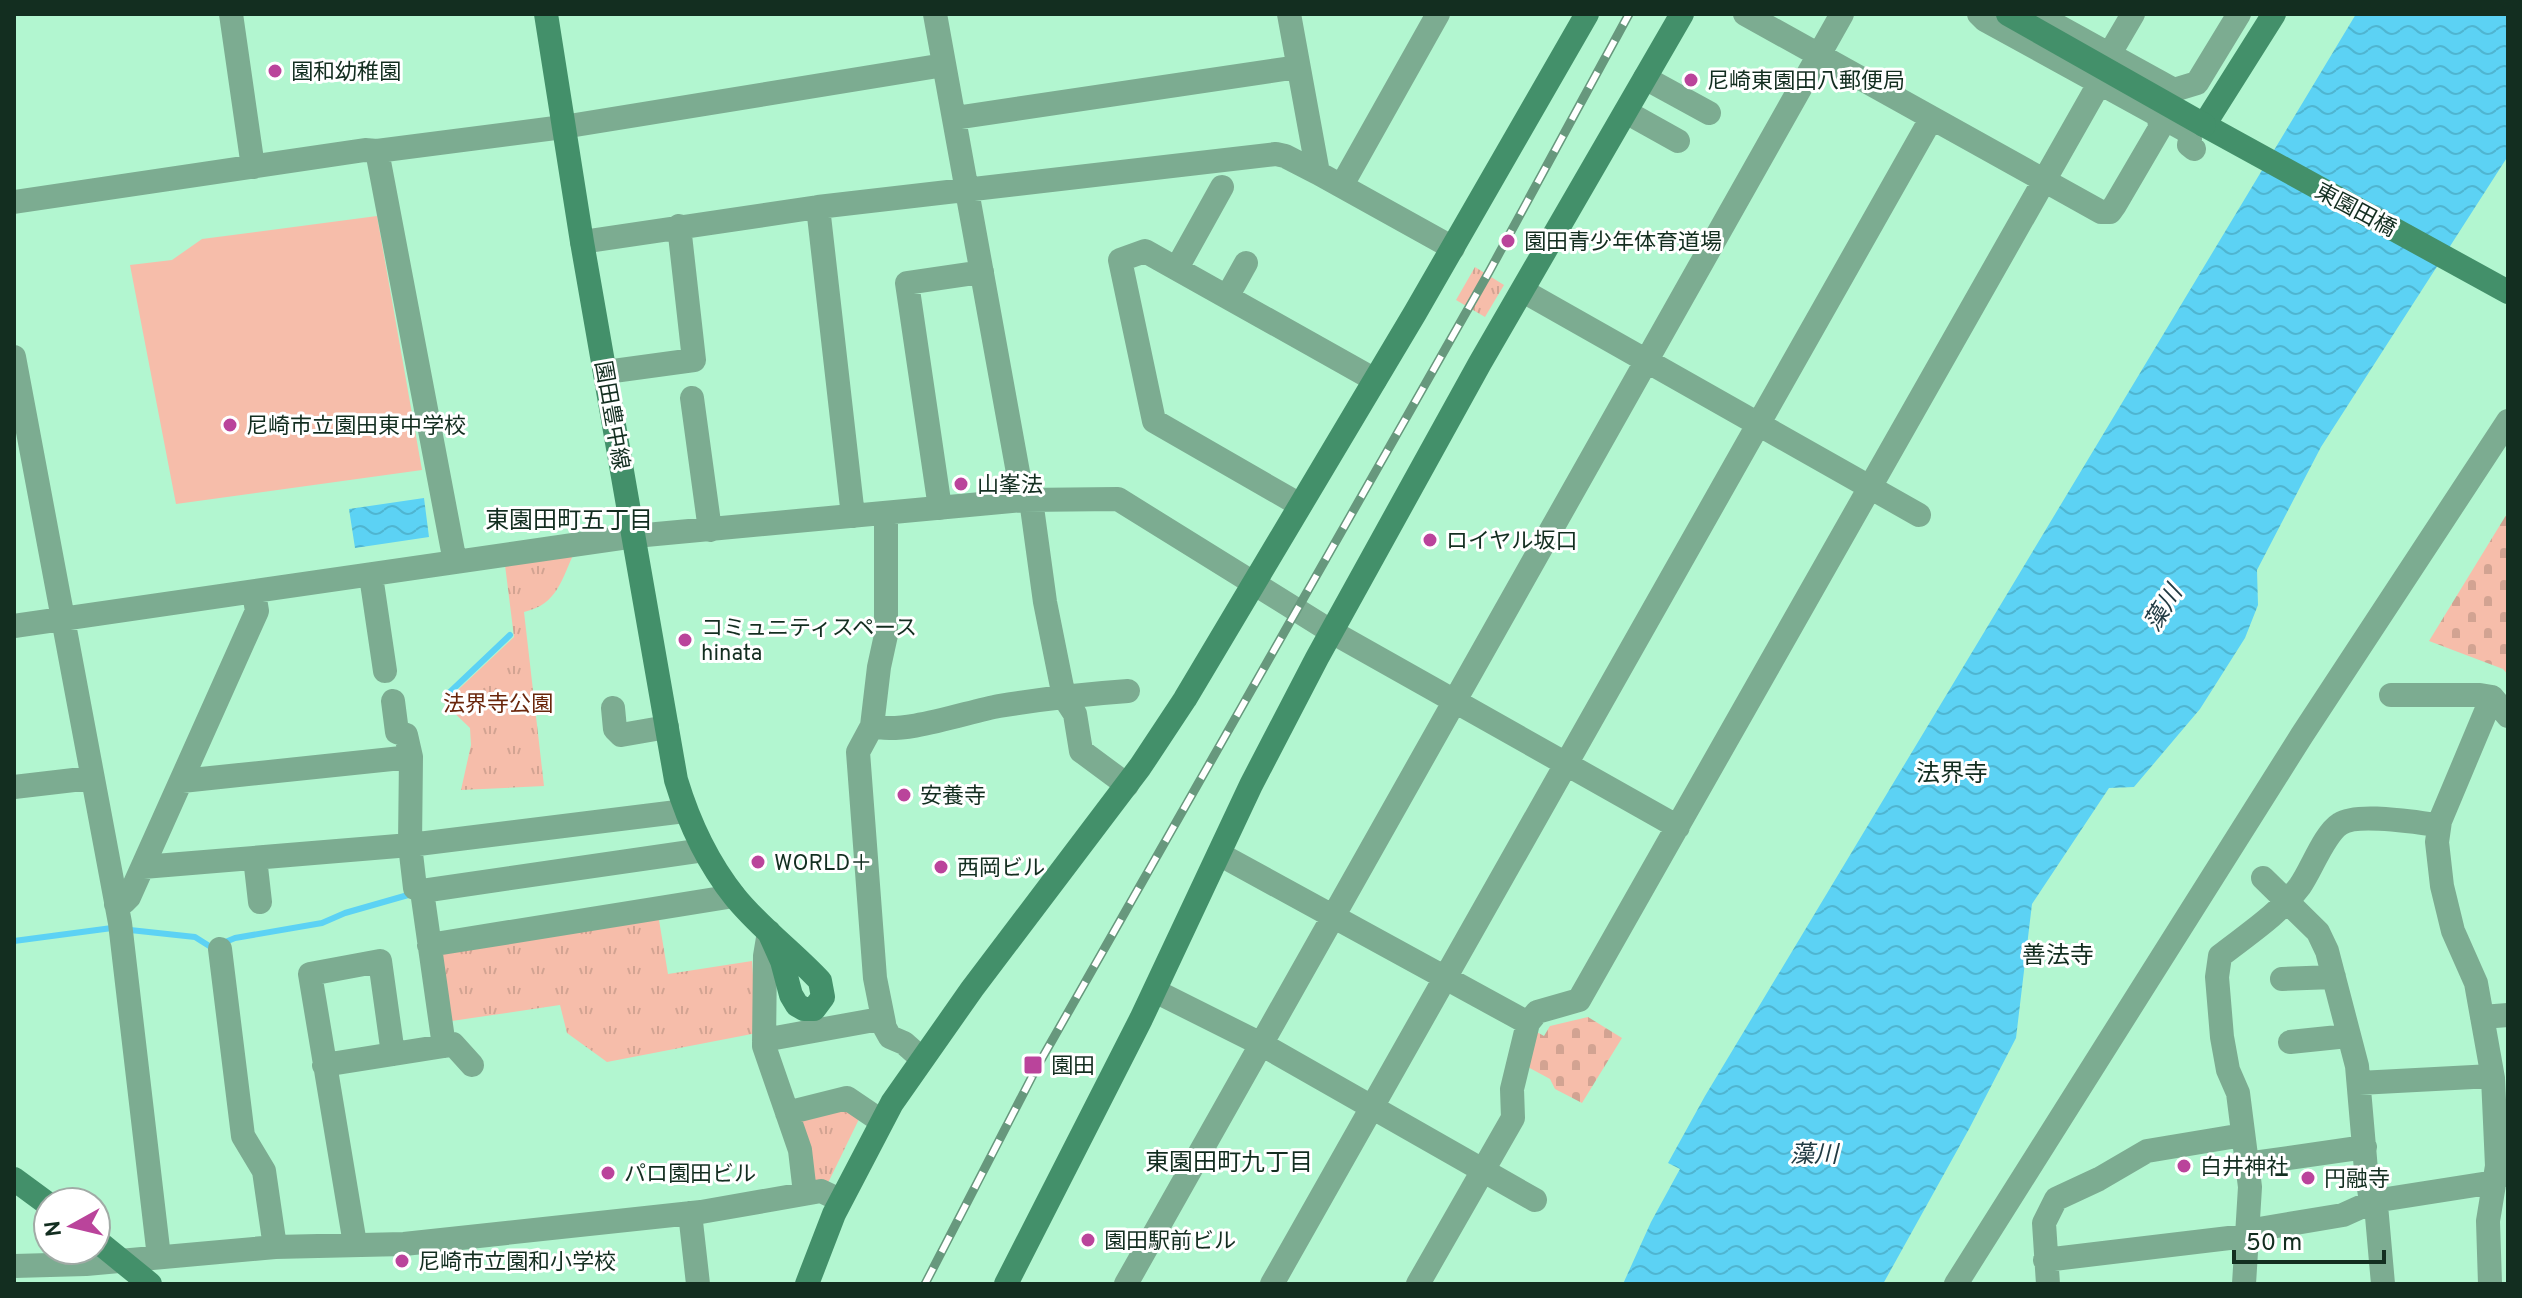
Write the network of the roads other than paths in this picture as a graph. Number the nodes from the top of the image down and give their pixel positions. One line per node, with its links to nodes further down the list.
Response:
1 (231, 14): 33 (street)
2 (546, 14): 29 (street, 園田豊中線)
3 (935, 14): 18 (street)
4 (1289, 14): 19 (street)
5 (1438, 14): 36 (street)
6 (1587, 14): 43 (street)
7 (1682, 14): 20 (street)
8 (1745, 14): 16 (street)
9 (1842, 14): 16 (street)
10 (1979, 14): 21 (street)
11 (2008, 14): 28 (street, 東園田橋, bridge)
12 (2036, 14): 17 (street)
13 (2133, 14): 17 (street)
14 (2239, 14): 22 (street)
15 (2274, 14): 28 (street)
16 (1820, 54): 27 (street); 51 (street)
17 (2110, 55): 21 (street); 22 (street)
18 (944, 65): 26 (street); 29 (street)
19 (1298, 67): 26 (street); 34 (street)
20 (1645, 78): 23 (street); 24 (street)
21 (2097, 81): 25 (street); 35 (street)
22 (2174, 90): 25 (street)
23 (1626, 112): 30 (street); 47 (street)
24 (1709, 113)
25 (2159, 116): 31 (street); 35 (street)
26 (955, 118): 38 (street)
27 (1931, 119): 35 (street); 56 (street)
28 (2204, 125): 48 (street, 東園田橋)
29 (563, 127): 32 (street); 42 (street, 園田豊中線)
30 (1678, 141)
31 (2194, 149)
32 (377, 151): 33 (street); 66 (street)
33 (253, 167): 39 (street)
34 (1318, 173): 36 (street); 38 (street)
35 (2043, 180): 57 (street)
36 (1342, 185): 43 (street)
37 (1222, 187): 45 (street)
38 (967, 188): 40 (street); 46 (street)
39 (14, 202)
40 (818, 207): 41 (street); 63 (street)
41 (679, 226): 42 (street); 52 (street)
42 (582, 242): 52 (street, 園田豊中線)
43 (1453, 248): 53 (street)
44 (1246, 263): 49 (street)
45 (1177, 268): 49 (street); 59 (street)
46 (982, 272): 58 (street); 60 (street)
47 (1523, 291): 51 (street); 72 (street)
48 (2508, 292)
49 (1227, 297): 53 (street)
50 (14, 357): 70 (street)
51 (1645, 362): 56 (street); 79 (street)
52 (606, 372): 65 (street, 園田豊中線)
53 (1375, 380): 59 (street)
54 (692, 398): 64 (street)
55 (2508, 421): 157 (street)
56 (1758, 423): 57 (street); 85 (street)
57 (1868, 487): 62 (street); 92 (street)
58 (1027, 500): 60 (street); 68 (street); 76 (street)
59 (1300, 505): 68 (street)
60 (940, 508): 61 (street)
61 (886, 514): 63 (street); 82 (street)
62 (1919, 515)
63 (853, 516): 64 (street)
64 (710, 530): 65 (street)
65 (635, 536): 66 (street); 83 (street, 園田豊中線)
66 (455, 562): 67 (street)
67 (371, 576): 69 (street); 73 (street)
68 (1253, 584): 72 (street); 88 (street)
69 (254, 593): 70 (street); 87 (street)
70 (63, 621): 71 (street); 86 (street)
71 (14, 626)
72 (1332, 632): 79 (street); 95 (street)
73 (385, 671)
74 (1128, 691): 76 (street)
75 (2391, 695): 77 (street)
76 (1064, 697): 82 (street); 88 (street)
77 (2492, 697): 81 (street); 91 (street)
78 (393, 701): 84 (street)
79 (1456, 701): 85 (street); 104 (street)
80 (613, 708): 83 (street)
81 (2508, 716)
82 (872, 726): 113 (street)
83 (667, 727): 90 (street, 園田豊中線)
84 (411, 757): 87 (street); 93 (street)
85 (1566, 764): 92 (street); 108 (street)
86 (91, 778): 89 (street); 103 (street)
87 (182, 781): 97 (street)
88 (1127, 785): 121 (street)
89 (14, 787)
90 (685, 811): 93 (street); 94 (street, 園田豊中線)
91 (2439, 825): 102 (street); 112 (street)
92 (1678, 827): 114 (street)
93 (406, 845): 96 (street); 99 (street)
94 (704, 850): 99 (street); 100 (street, 園田豊中線)
95 (1219, 854): 104 (street); 110 (street)
96 (255, 858): 97 (street); 101 (street)
97 (143, 867): 103 (street)
98 (2263, 878): 102 (street)
99 (422, 891): 105 (street)
100 (734, 896): 105 (street); 116 (street, 園田豊中線)
101 (260, 902)
102 (2287, 902): 107 (street); 129 (street)
103 (116, 904): 146 (street)
104 (1332, 916): 108 (street); 118 (street)
105 (429, 945): 119 (street)
106 (220, 949): 144 (street)
107 (2334, 977): 109 (street); 115 (street)
108 (1445, 979): 114 (street); 126 (street)
109 (2282, 979)
110 (1155, 991): 118 (street); 153 (street)
111 (2508, 1015): 112 (street)
112 (2482, 1017): 124 (street)
113 (884, 1023): 116 (street); 121 (street)
114 (1528, 1023): 132 (street)
115 (2348, 1036): 117 (street); 125 (street)
116 (764, 1040): 127 (street)
117 (2290, 1042)
118 (1261, 1044): 126 (street); 154 (street)
119 (444, 1046): 120 (street); 123 (street)
120 (393, 1054): 122 (street); 122 (street)
121 (921, 1058): 128 (street)
122 (324, 1065): 143 (street)
123 (472, 1065)
124 (2492, 1076): 125 (street); 134 (street)
125 (2359, 1083): 130 (street)
126 (1372, 1108): 132 (street); 155 (street)
127 (787, 1113): 128 (street); 136 (street)
128 (881, 1121): 137 (street)
129 (2243, 1135): 131 (street); 149 (street)
130 (2365, 1147): 131 (street); 139 (street)
131 (2246, 1164): 142 (street)
132 (1483, 1170): 138 (street); 156 (street)
133 (14, 1179): 135 (street)
134 (2495, 1182): 139 (street); 141 (street)
135 (32, 1192)
136 (805, 1193): 137 (street); 140 (street)
137 (840, 1200): 152 (street)
138 (1535, 1200)
139 (2374, 1201): 142 (street); 159 (street)
140 (690, 1213): 143 (street); 151 (street)
141 (2498, 1220): 160 (street)
142 (2246, 1234): 149 (street); 158 (street)
143 (355, 1244): 144 (street)
144 (275, 1247): 146 (street)
145 (112, 1252): 147 (street)
146 (159, 1257): 147 (street)
147 (123, 1261): 148 (street); 150 (street)
148 (14, 1266)
149 (2046, 1272)
150 (150, 1284)
151 (698, 1284)
152 (807, 1284)
153 (1006, 1284)
154 (1126, 1284)
155 (1272, 1284)
156 (1418, 1284)
157 (1956, 1284)
158 (2244, 1284)
159 (2383, 1284)
160 (2490, 1284)

